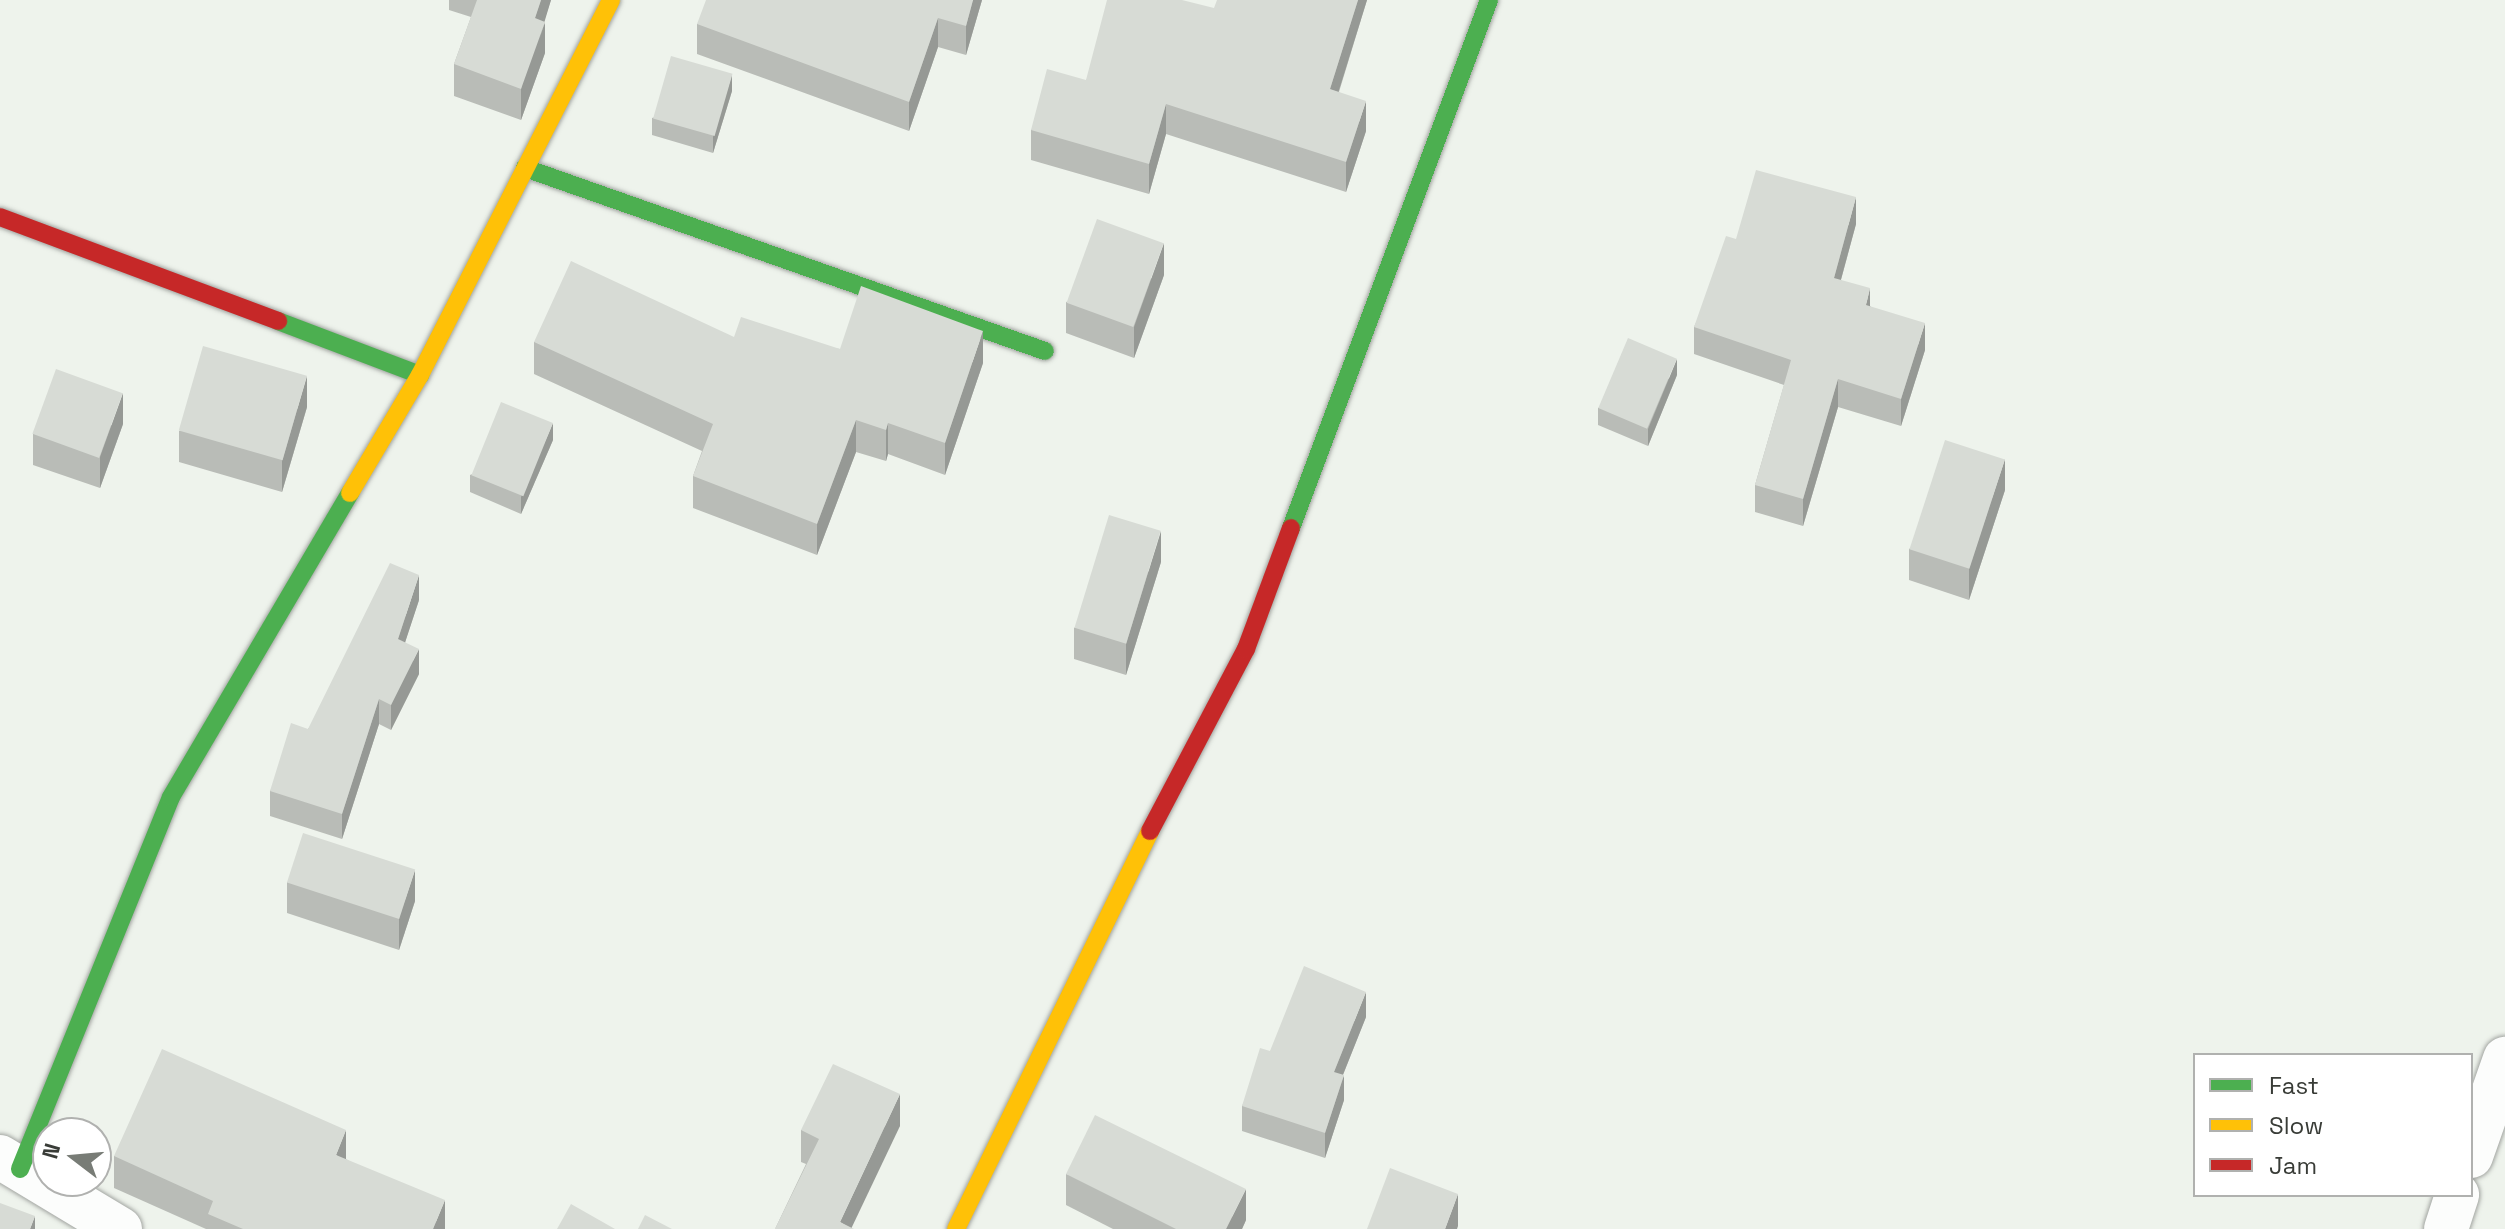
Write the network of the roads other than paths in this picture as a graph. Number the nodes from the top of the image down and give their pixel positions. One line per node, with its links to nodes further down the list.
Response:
1 (611, 0): 3 (street)
2 (1489, 0): 12 (street)
3 (525, 168): 5 (street); 6 (street)
4 (0, 217): 6 (street)
5 (1045, 351)
6 (420, 375): 9 (street)
7 (2505, 1059): 8 (street)
8 (2473, 1150)
9 (10, 1163): 11 (street)
10 (2456, 1197): 13 (street)
11 (120, 1229)
12 (956, 1229)
13 (2446, 1229)

